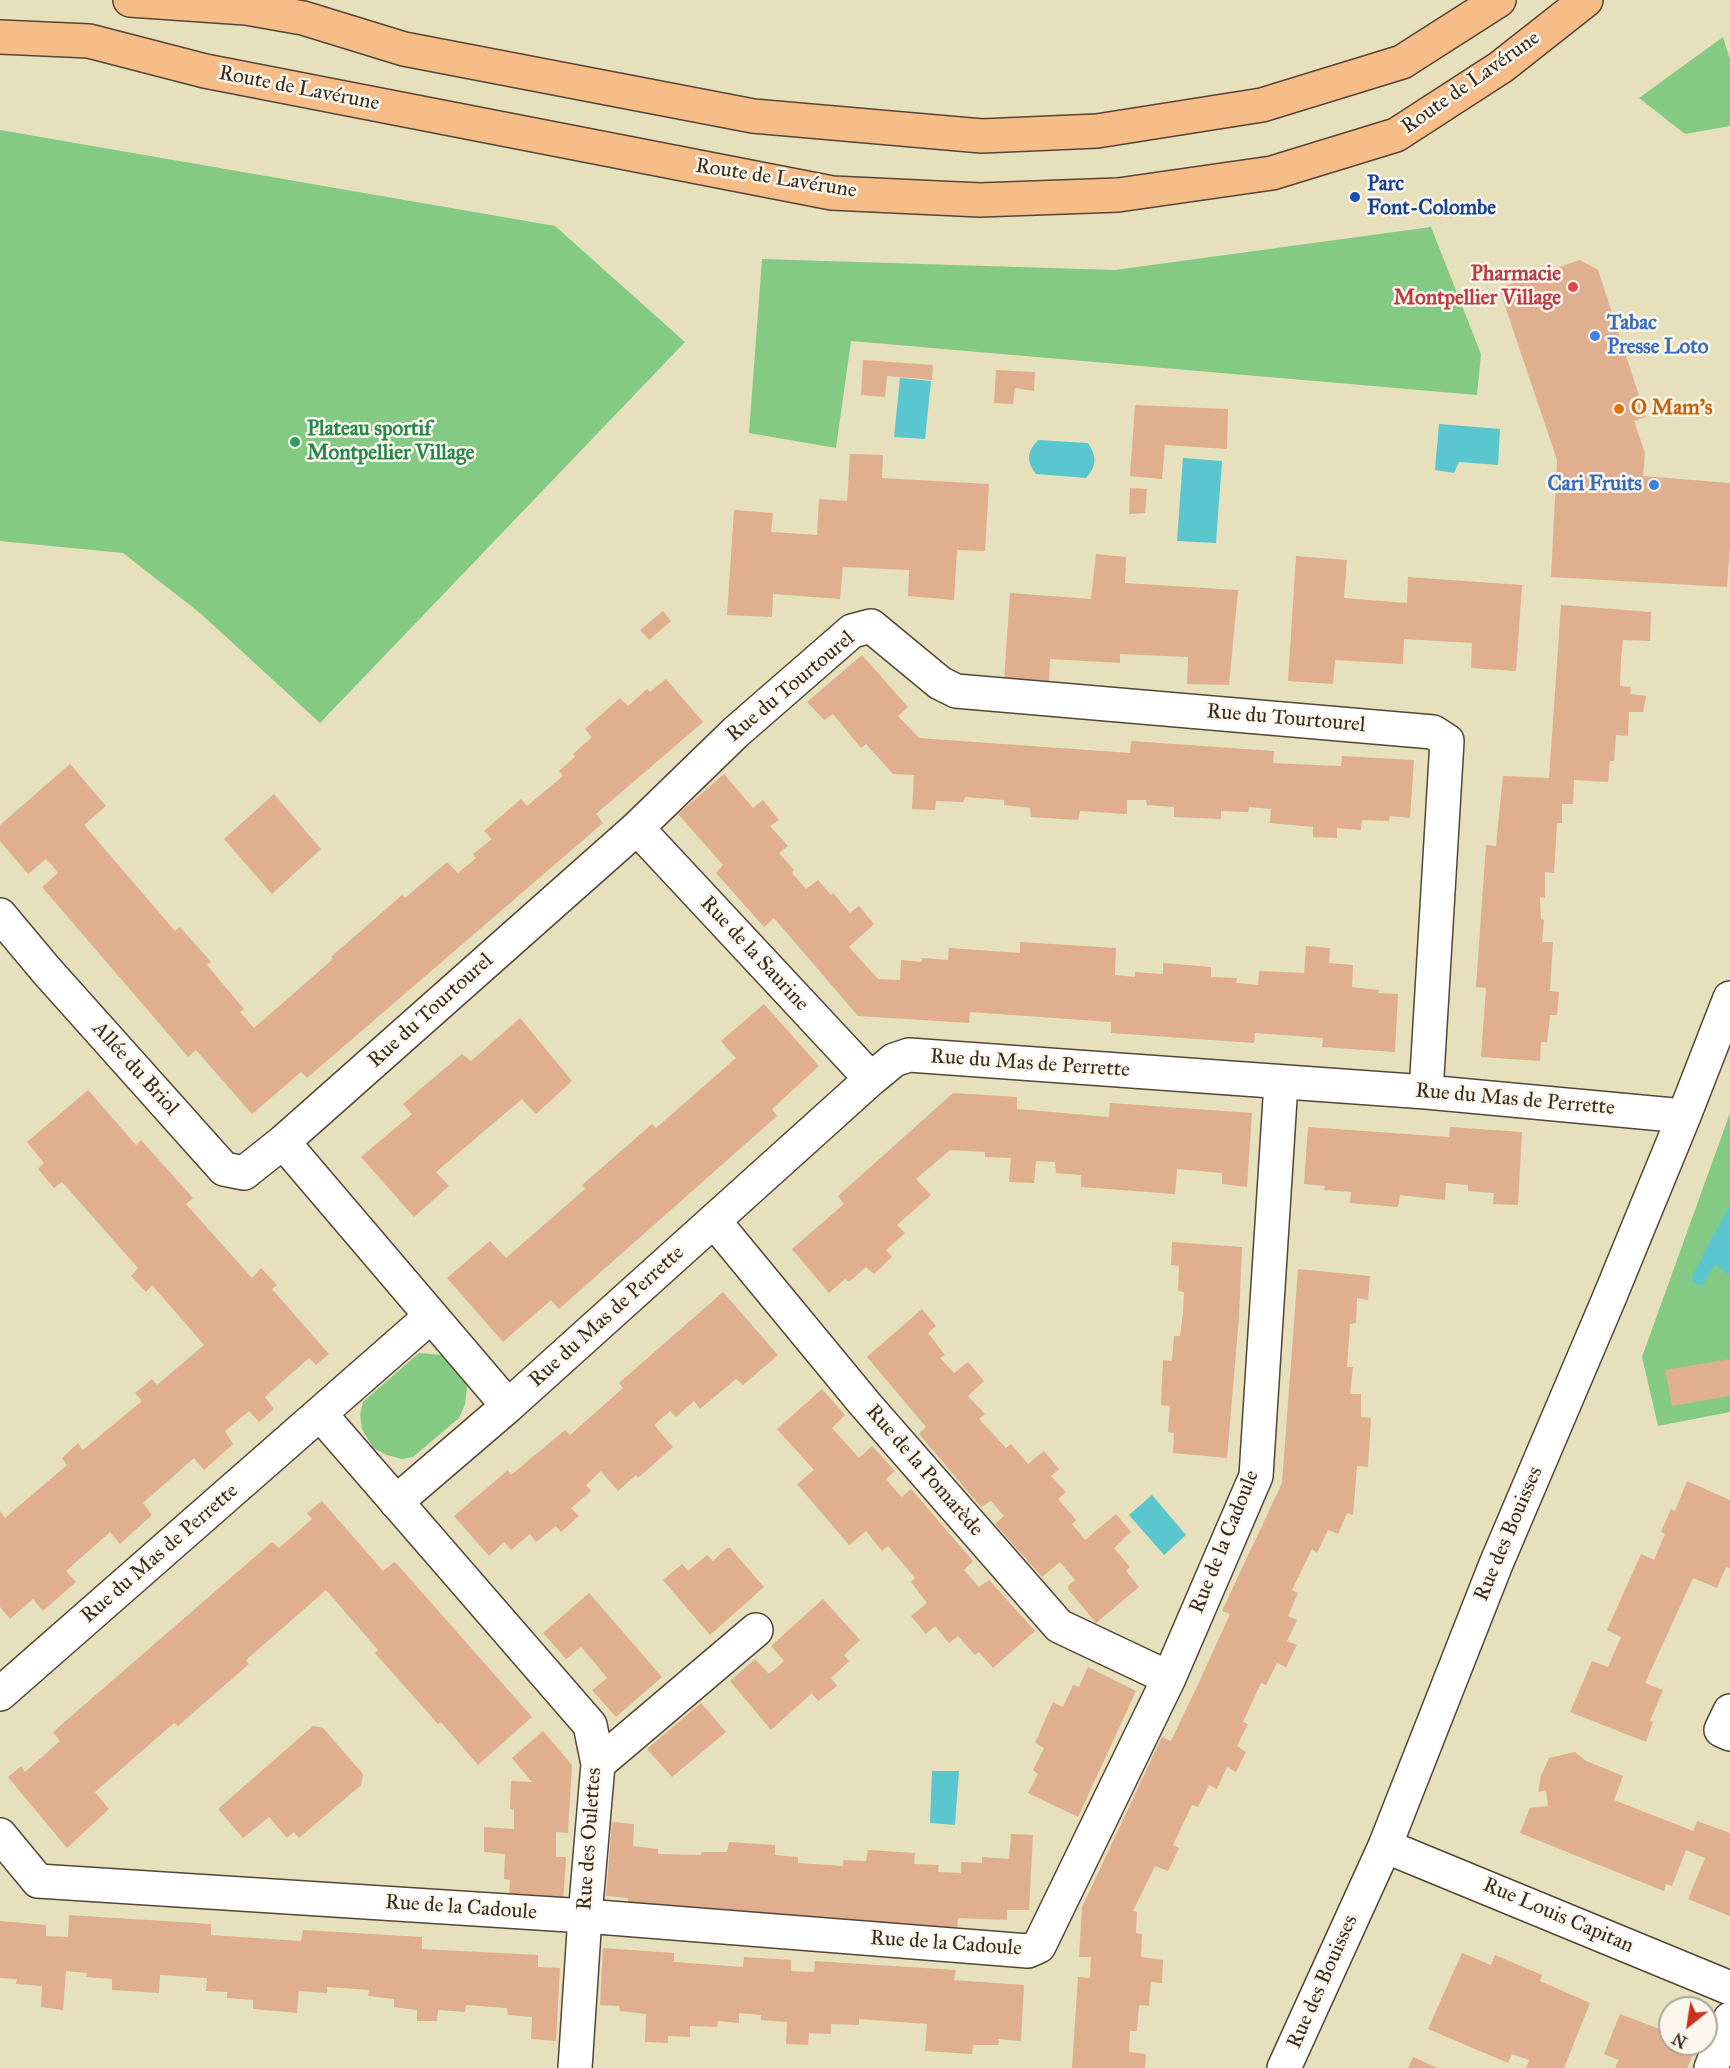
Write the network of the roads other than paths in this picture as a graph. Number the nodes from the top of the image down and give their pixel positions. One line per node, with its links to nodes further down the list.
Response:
1 (130, 0): 2 (main road)
2 (1499, 0)
3 (1586, 0): 4 (main road, Route de Lavérune)
4 (0, 37)
5 (637, 828): 8 (street, Rue de la Saurine); 10 (street, Rue du Tourtourel); 12 (street, Rue du Tourtourel)
6 (0, 915): 12 (street, Allée du Briol)
7 (1730, 998): 11 (street, Rue des Bouisses)
8 (871, 1079): 9 (street, Rue du Mas de Perrette); 13 (street, Rue du Mas de Perrette)
9 (1281, 1083): 10 (street, Rue du Mas de Perrette); 19 (street, Rue de la Cadoule)
10 (1426, 1092): 11 (street, Rue du Mas de Perrette)
11 (1684, 1116): 25 (street, Rue des Bouisses)
12 (283, 1142): 14 (street)
13 (714, 1221): 15 (street, Rue du Mas de Perrette); 19 (street, Rue de la Pomarède)
14 (430, 1317): 15 (street); 16 (street, Rue du Mas de Perrette)
15 (508, 1407): 17 (street, Rue du Mas de Perrette)
16 (321, 1415): 17 (street); 20 (street, Rue du Mas de Perrette)
17 (396, 1502): 23 (street, Rue des Oulettes)
18 (756, 1630): 23 (street)
19 (1169, 1678): 26 (street, Rue de la Cadoule)
20 (0, 1694)
21 (1730, 1711): 22 (street)
22 (1730, 1734)
23 (598, 1764): 26 (street, Rue des Oulettes)
24 (0, 1835): 26 (street, Rue de la Cadoule)
25 (1384, 1846): 27 (street, Rue Louis Capitan); 30 (street, Rue des Bouisses)
26 (585, 1916): 29 (street, Rue des Oulettes)
27 (1730, 1988)
28 (1730, 2019): 31 (street)
29 (575, 2068)
30 (1284, 2068)
31 (1711, 2068)

